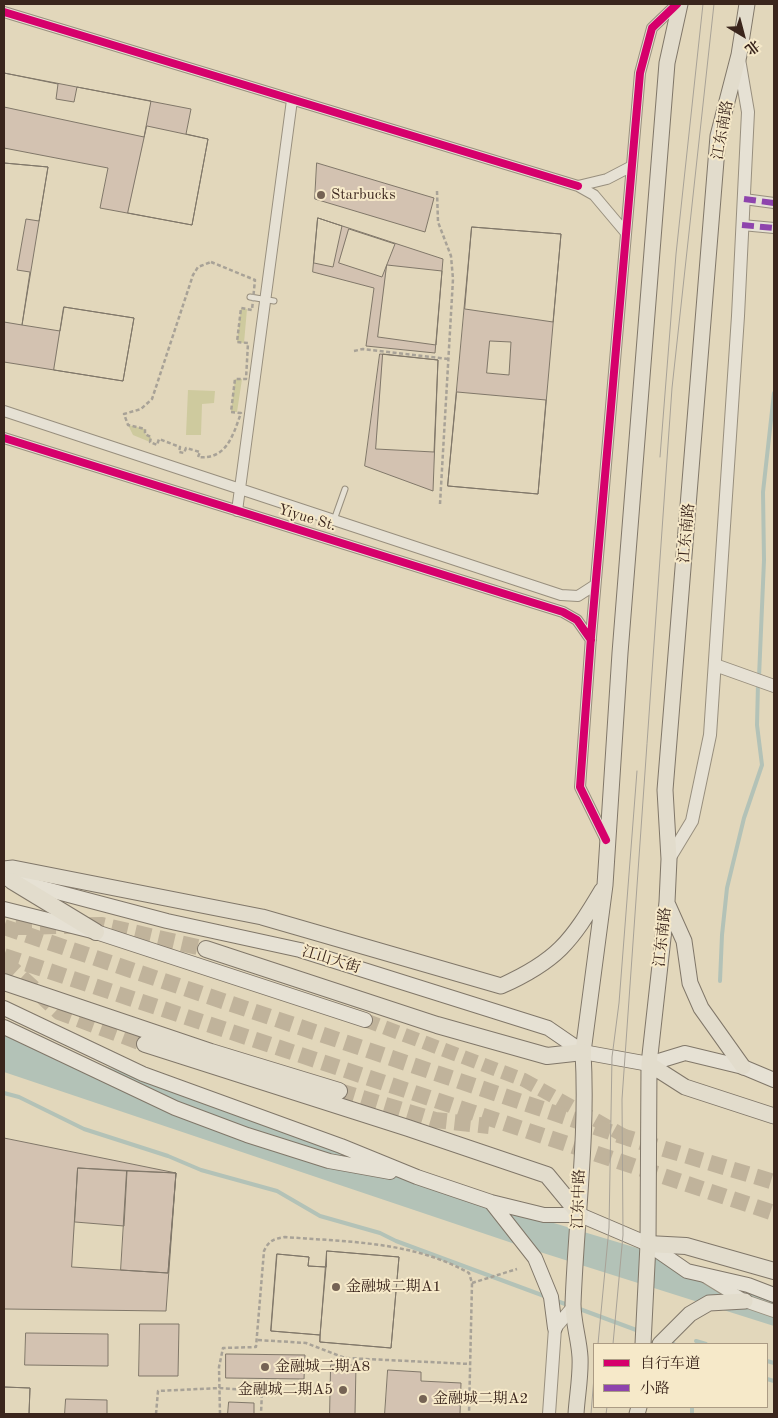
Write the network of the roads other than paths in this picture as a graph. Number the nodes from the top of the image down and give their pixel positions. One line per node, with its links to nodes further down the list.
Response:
1 (678, 4): 6 (street); 25 (main road)
2 (747, 4): 4 (main road, 江东南路)
3 (4, 12): 5 (street)
4 (739, 55): 8 (street); 26 (main road, 江东南路)
5 (292, 100): 7 (street); 14 (street)
6 (632, 166): 7 (street); 12 (street)
7 (578, 186): 12 (street)
8 (744, 199): 9 (street); 10 (street)
9 (774, 203)
10 (742, 225): 11 (street); 23 (street)
11 (774, 228)
12 (626, 233): 21 (street)
13 (252, 297): 14 (lane)
14 (270, 300): 17 (street)
15 (4, 411): 17 (street, Yiyue St.)
16 (4, 438): 19 (street, Yiyue St.)
17 (240, 489): 19 (street); 20 (street, Yiyue St.)
18 (344, 489): 20 (lane)
19 (237, 511): 22 (street, Yiyue St.)
20 (334, 520): 21 (street, Yiyue St.)
21 (595, 585): 22 (street)
22 (591, 640): 25 (street)
23 (715, 665): 24 (street); 26 (street)
24 (774, 686)
25 (606, 840): 28 (main road)
26 (669, 859): 29 (main road, 江东南路)
27 (7, 876): 28 (main road); 31 (highway); 38 (main road, 江山大街)
28 (605, 885): 38 (main road, 江东中路)
29 (667, 902): 39 (main road, 江东南路); 40 (main road)
30 (4, 908): 31 (main road)
31 (96, 932): 35 (main road)
32 (206, 949): 38 (highway)
33 (4, 982): 42 (highway)
34 (4, 1008): 44 (main road)
35 (365, 1020)
36 (4, 1027): 44 (main road)
37 (145, 1044): 46 (highway)
38 (583, 1052): 39 (main road, 江山大街); 46 (main road, 江东中路)
39 (649, 1064): 40 (main road); 43 (main road); 47 (main road, 江东南路)
40 (743, 1067): 41 (main road)
41 (774, 1080)
42 (339, 1091)
43 (774, 1116)
44 (417, 1177): 45 (main road)
45 (491, 1202): 46 (main road); 54 (main road)
46 (580, 1215): 47 (main road); 52 (main road, 江东中路)
47 (648, 1244): 48 (highway); 49 (main road); 55 (main road)
48 (774, 1271)
49 (706, 1277): 50 (main road); 51 (street)
50 (774, 1295)
51 (745, 1301): 53 (street); 56 (main road)
52 (573, 1307): 54 (street); 58 (main road, 江东中路)
53 (774, 1310)
54 (555, 1328): 57 (street)
55 (643, 1343)
56 (661, 1343)
57 (549, 1414)
58 (576, 1414)

